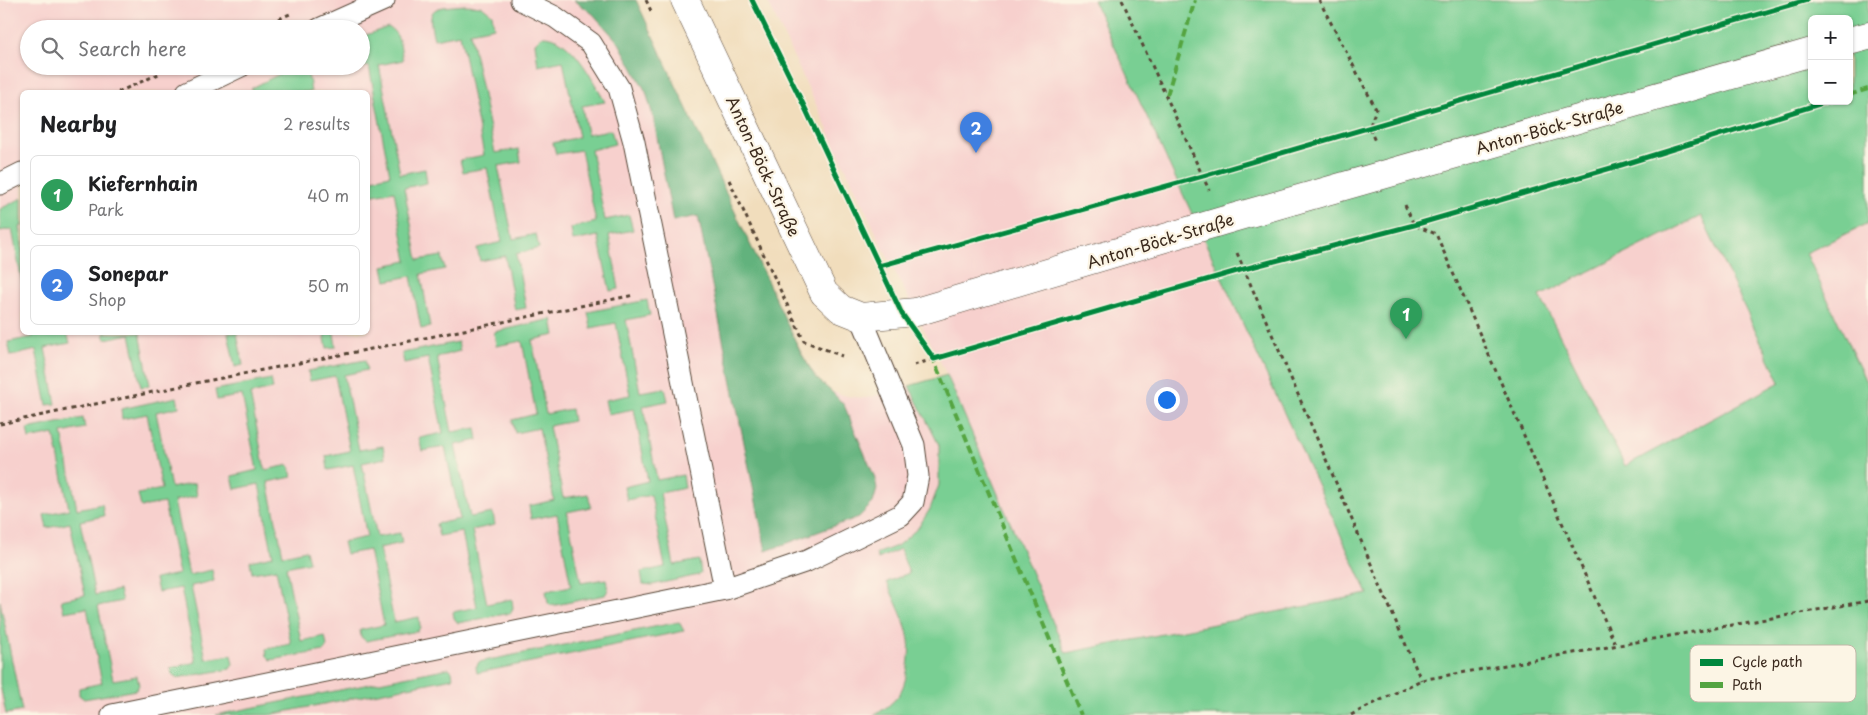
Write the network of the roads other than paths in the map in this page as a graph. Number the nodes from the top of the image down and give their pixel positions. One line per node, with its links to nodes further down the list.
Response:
1 (384, 0): 4 (lane)
2 (521, 0): 13 (lane)
3 (685, 0): 12 (street, Anton-Böck-Straße)
4 (339, 20)
5 (1868, 36): 6 (street)
6 (1853, 40)
7 (1808, 53): 12 (street, Anton-Böck-Straße)
8 (222, 75): 9 (lane)
9 (191, 90)
10 (20, 174): 11 (lane)
11 (0, 184)
12 (861, 317): 13 (lane)
13 (725, 589): 14 (lane)
14 (112, 715)

